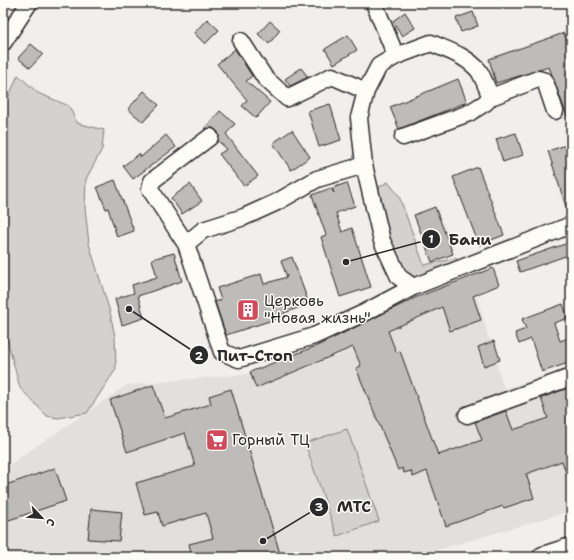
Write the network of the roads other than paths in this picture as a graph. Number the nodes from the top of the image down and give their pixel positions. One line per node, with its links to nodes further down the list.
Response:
1 (29, 3): 4 (street)
2 (374, 3): 5 (street)
3 (241, 41): 6 (street)
4 (3, 43)
5 (396, 56): 6 (street); 7 (street)
6 (366, 91): 11 (street)
7 (491, 97): 8 (street); 10 (street)
8 (555, 111)
9 (210, 137): 13 (street)
10 (403, 137)
11 (364, 165): 13 (street); 14 (street)
12 (571, 225): 14 (street)
13 (186, 244): 14 (street)
14 (413, 287)
15 (571, 377): 16 (street)
16 (467, 415)
17 (571, 548): 18 (main road)
18 (543, 557)

